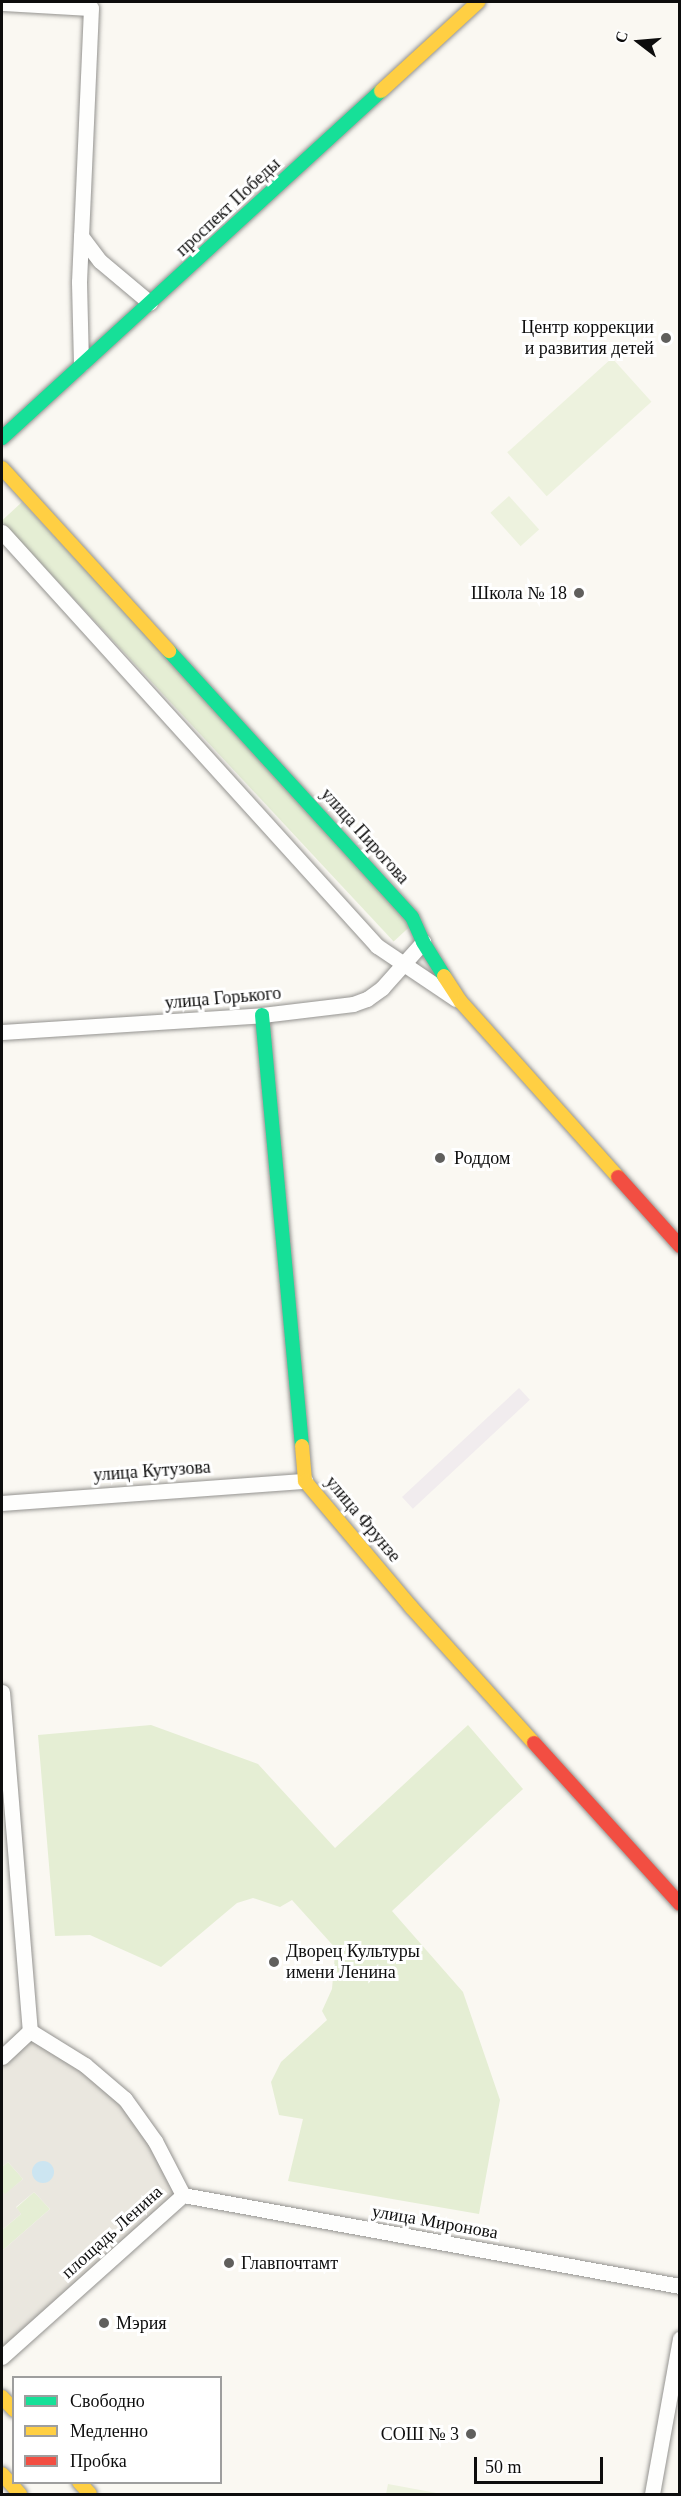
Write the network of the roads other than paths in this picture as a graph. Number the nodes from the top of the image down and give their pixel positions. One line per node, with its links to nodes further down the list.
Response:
1 (478, 2): 4 (street, проспект Победы)
2 (2, 3): 3 (street)
3 (81, 236): 4 (street); 5 (street)
4 (150, 303): 5 (street, проспект Победы)
5 (81, 364): 6 (street, проспект Победы)
6 (2, 438)
7 (2, 468): 9 (street, улица Пирогова)
8 (2, 532): 10 (street)
9 (423, 942): 10 (street, улица Горького); 11 (street, улица Пирогова)
10 (404, 965): 11 (street); 12 (street, улица Горького)
11 (461, 1002): 14 (street, улица Пирогова)
12 (262, 1015): 13 (street, улица Горького); 15 (street, улица Фрунзе)
13 (2, 1032)
14 (680, 1246)
15 (305, 1481): 16 (street, улица Кутузова); 18 (street, улица Фрунзе)
16 (2, 1503)
17 (2, 1692): 19 (street)
18 (680, 1904)
19 (30, 2031): 20 (street); 21 (street, площадь Ленина)
20 (2, 2057)
21 (183, 2195): 22 (street, улица Миронова); 24 (street, площадь Ленина)
22 (680, 2286)
23 (680, 2339): 27 (street)
24 (2, 2357)
25 (2, 2474): 26 (street)
26 (20, 2494)
27 (652, 2494)

